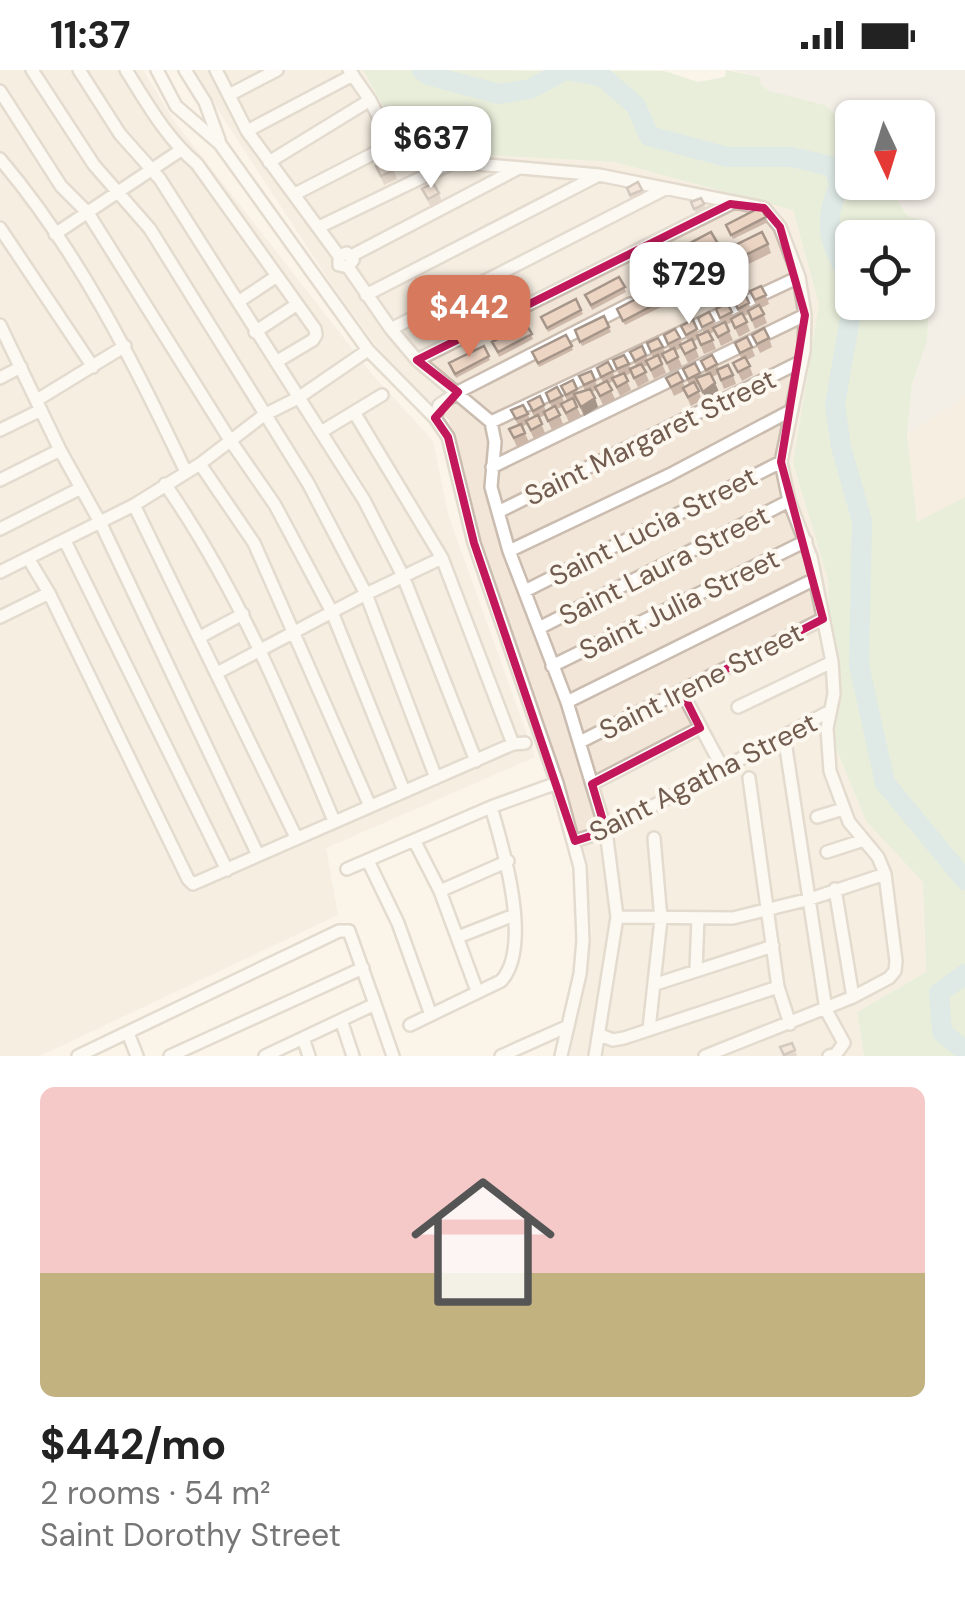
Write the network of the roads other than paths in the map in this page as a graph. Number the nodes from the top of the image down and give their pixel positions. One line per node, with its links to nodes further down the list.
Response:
1 (32, 70): 23 (street)
2 (79, 70): 20 (street)
3 (126, 70): 15 (street)
4 (157, 70): 13 (street)
5 (185, 70): 13 (street)
6 (216, 70): 10 (street)
7 (276, 70): 10 (street)
8 (351, 72): 11 (street); 12 (street)
9 (0, 91): 26 (street)
10 (231, 94): 12 (street)
11 (370, 100): 14 (street); 16 (street)
12 (248, 131): 16 (street)
13 (220, 144): 44 (street)
14 (392, 144): 17 (street); 24 (street)
15 (181, 150): 20 (street); 34 (street)
16 (269, 162): 24 (street)
17 (454, 162): 19 (street); 28 (street)
18 (2, 166): 30 (street)
19 (518, 168): 21 (street); 33 (street)
20 (151, 170): 23 (street); 37 (street)
21 (599, 175): 22 (street); 36 (street)
22 (664, 189): 25 (street); 41 (street)
23 (117, 191): 26 (street); 57 (street)
24 (295, 194): 28 (street)
25 (730, 204): 27 (street); 45 (street)
26 (86, 212): 30 (street); 62 (street)
27 (780, 226): 31 (street); 35 (street)
28 (319, 227): 33 (street)
29 (0, 228): 49 (street)
30 (55, 234): 43 (street)
31 (763, 235)
32 (746, 244): 51 (street)
33 (346, 260): 36 (street)
34 (277, 276): 37 (street); 38 (street)
35 (800, 276): 39 (street); 59 (street)
36 (366, 296): 41 (street)
37 (238, 302): 42 (street)
38 (296, 305): 42 (street); 46 (street)
39 (805, 315): 47 (street); 66 (street)
40 (0, 327): 48 (street)
41 (391, 330): 45 (street)
42 (255, 332): 46 (street)
43 (125, 346): 49 (street); 67 (street)
44 (368, 350): 53 (street); 58 (street)
45 (417, 360): 51 (street)
46 (276, 362): 53 (street)
47 (802, 362): 55 (street); 73 (street, Saint Margaret Street)
48 (21, 367): 50 (street); 54 (street)
49 (93, 367): 54 (street)
50 (0, 378)
51 (458, 392): 58 (street); 59 (street)
52 (382, 395): 56 (street)
53 (298, 398): 57 (street); 61 (street)
54 (39, 405): 60 (street); 63 (street)
55 (792, 410): 64 (street); 78 (street)
56 (354, 412): 61 (street); 80 (street)
57 (264, 415): 62 (street); 86 (street)
58 (434, 418): 109 (street)
59 (491, 422): 66 (street)
60 (0, 430)
61 (322, 432): 82 (street)
62 (230, 440): 65 (street); 87 (street)
63 (60, 450): 68 (street); 70 (street)
64 (781, 462): 71 (street); 84 (street, Saint Lucia Street)
65 (200, 464): 67 (street); 92 (street)
66 (492, 467): 73 (street)
67 (186, 472): 69 (street)
68 (0, 480)
69 (166, 484): 72 (street); 88 (street)
70 (81, 488): 74 (street); 75 (street)
71 (789, 501): 77 (street); 91 (street, Saint Laura Street)
72 (134, 505): 74 (street); 93 (street)
73 (498, 512): 78 (street)
74 (101, 524): 76 (street); 124 (street)
75 (0, 529)
76 (64, 541): 79 (street); 128 (street)
77 (806, 541): 83 (street); 96 (street, Saint Julia Street)
78 (509, 551): 84 (street)
79 (28, 558): 81 (street); 85 (street)
80 (442, 558): 82 (street); 105 (street)
81 (0, 572)
82 (403, 576): 86 (street); 105 (street)
83 (816, 579): 90 (street); 99 (street)
84 (525, 590): 91 (street)
85 (49, 592): 89 (street); 128 (street)
86 (366, 594): 87 (street); 107 (street)
87 (332, 612): 92 (street); 111 (street)
88 (243, 614): 93 (street); 94 (street)
89 (0, 617)
90 (823, 620): 95 (street); 98 (street, Saint Irene Street)
91 (539, 628): 96 (street)
92 (295, 632): 94 (street); 112 (street)
93 (200, 637): 97 (street)
94 (262, 649): 97 (street); 116 (street)
95 (832, 662): 100 (street); 101 (street)
96 (552, 666): 99 (street)
97 (217, 672): 118 (street)
98 (682, 692): 102 (street); 104 (street, Saint Irene Street)
99 (567, 702): 104 (street)
100 (738, 707)
101 (830, 712): 103 (street, Saint Agatha Street); 114 (street)
102 (700, 728): 106 (street); 110 (street)
103 (784, 735): 106 (street, Saint Agatha Street); 132 (street)
104 (580, 742): 110 (street)
105 (476, 760): 107 (street)
106 (722, 767): 117 (street, Saint Agatha Street)
107 (436, 778): 111 (street)
108 (749, 778): 133 (street)
109 (558, 783): 113 (street); 121 (street)
110 (592, 784): 117 (street)
111 (404, 791): 112 (street)
112 (370, 806): 116 (street)
113 (491, 807): 122 (street); 126 (street)
114 (843, 808): 115 (street); 120 (street)
115 (816, 817)
116 (334, 821): 118 (street)
117 (606, 830): 121 (street, Saint Agatha Street); 135 (street)
118 (296, 837): 124 (street)
119 (654, 838): 137 (street)
120 (864, 840): 123 (street); 129 (street)
121 (575, 841): 152 (street)
122 (415, 842): 125 (street); 131 (street)
123 (827, 852)
124 (258, 855): 128 (street)
125 (368, 860): 127 (street); 148 (street)
126 (508, 861): 131 (street); 134 (street)
127 (348, 869)
128 (227, 870)
129 (885, 874): 130 (street); 145 (street)
130 (835, 889): 132 (street); 145 (street)
131 (440, 891): 138 (street)
132 (810, 899): 133 (street); 147 (street)
133 (768, 907): 136 (street); 139 (street)
134 (514, 915): 138 (street); 144 (street)
135 (617, 917): 137 (street); 155 (street)
136 (698, 918): 137 (street); 141 (street)
137 (661, 919): 142 (street)
138 (458, 938): 144 (street)
139 (773, 946): 141 (street); 143 (street)
140 (363, 968): 146 (street); 154 (street); 159 (street)
141 (696, 969): 142 (street)
142 (656, 984): 153 (street)
143 (778, 987): 150 (street); 153 (street)
144 (477, 991): 148 (street)
145 (853, 997): 147 (street)
146 (375, 1004): 149 (street); 163 (street)
147 (826, 1010): 150 (street); 168 (street)
148 (431, 1014): 151 (street)
149 (341, 1020): 156 (street); 162 (street)
150 (790, 1024): 167 (street)
151 (410, 1026)
152 (566, 1027): 164 (street); 165 (street)
153 (650, 1030): 155 (street)
154 (128, 1033): 157 (street); 158 (street)
155 (600, 1035): 166 (street)
156 (303, 1038): 160 (street); 161 (street)
157 (78, 1056)
158 (138, 1056)
159 (170, 1056)
160 (267, 1056)
161 (309, 1056)
162 (353, 1056)
163 (393, 1056)
164 (502, 1056)
165 (561, 1056)
166 (595, 1056)
167 (704, 1056)
168 (829, 1056)

